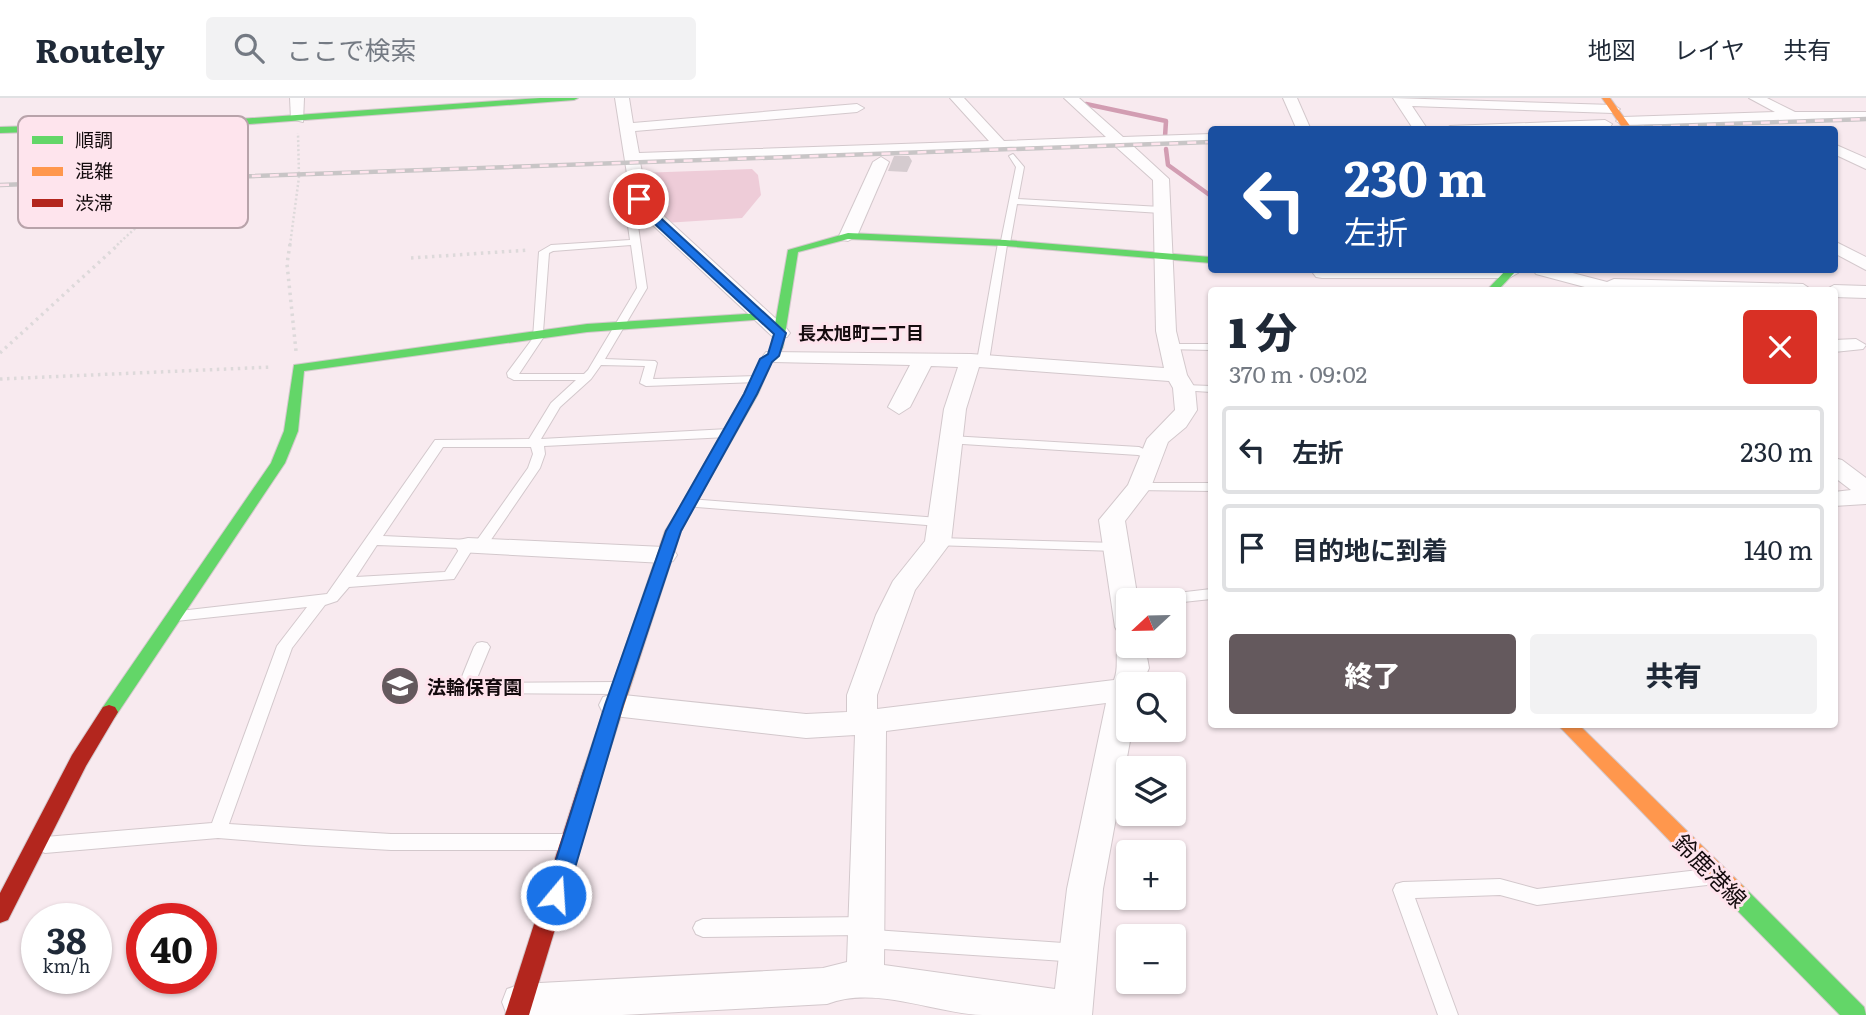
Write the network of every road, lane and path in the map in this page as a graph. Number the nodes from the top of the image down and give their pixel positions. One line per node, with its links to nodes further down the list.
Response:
1 (298, 98): 16 (street)
2 (574, 98): 16 (street)
3 (622, 98): 23 (street)
4 (957, 98): 28 (street)
5 (1071, 98): 27 (street)
6 (1290, 98): 20 (street)
7 (1756, 98): 18 (street)
8 (1402, 100): 9 (street); 21 (street)
9 (1483, 101): 10 (street)
10 (1558, 102): 14 (street); 19 (street)
11 (1866, 102): 12 (street)
12 (1849, 103)
13 (857, 108): 23 (street)
14 (1619, 116): 18 (street); 19 (street)
15 (1866, 116): 18 (street)
16 (298, 119): 17 (street); 71 (path)
17 (248, 121)
18 (1795, 123)
19 (1573, 125): 22 (street)
20 (1302, 126)
21 (1418, 126)
22 (1548, 126)
23 (626, 128): 32 (street)
24 (18, 129): 25 (street)
25 (0, 130)
26 (1208, 138): 27 (street)
27 (1122, 141): 28 (street); 36 (street)
28 (1000, 145): 29 (street)
29 (881, 150): 32 (street); 38 (street)
30 (1838, 150): 33 (street)
31 (1013, 156): 35 (lane)
32 (631, 158): 34 (street)
33 (1866, 164)
34 (639, 199): 39 (lane); 57 (street)
35 (1013, 201): 36 (lane); 40 (lane)
36 (1161, 210): 43 (street)
37 (136, 228): 65 (path)
38 (848, 236): 40 (street); 59 (street)
39 (635, 242): 42 (lane); 58 (lane)
40 (1004, 243): 43 (street); 68 (lane)
41 (1838, 248): 46 (street)
42 (547, 249): 44 (path); 60 (lane)
43 (1164, 255): 45 (street); 63 (street)
44 (411, 258)
45 (1208, 260)
46 (1866, 265)
47 (1322, 273): 51 (street)
48 (1391, 273): 50 (street)
49 (1553, 273): 52 (street)
50 (1503, 282)
51 (1341, 287)
52 (1603, 287)
53 (1614, 287): 54 (street)
54 (1690, 287)
55 (1838, 291): 56 (street)
56 (1866, 292)
57 (762, 317): 58 (street); 59 (street)
58 (620, 326): 60 (street); 69 (lane)
59 (780, 333): 66 (street)
60 (538, 335): 71 (street); 72 (lane)
61 (1856, 345): 62 (street)
62 (1838, 346)
63 (1169, 347): 64 (lane); 75 (street)
64 (1208, 347)
65 (0, 353)
66 (773, 356): 67 (street); 74 (street)
67 (924, 359): 68 (street); 77 (street)
68 (977, 360): 75 (street); 79 (street)
69 (597, 362): 72 (lane); 74 (lane)
70 (259, 367): 73 (path)
71 (298, 368): 98 (street)
72 (587, 377): 80 (lane)
73 (0, 379)
74 (758, 379): 78 (street)
75 (1180, 382): 76 (lane); 81 (street)
76 (1208, 388)
77 (900, 407)
78 (728, 433): 80 (lane); 86 (street)
79 (951, 440): 81 (lane); 88 (street)
80 (536, 442): 89 (lane); 90 (lane)
81 (1151, 455): 83 (street)
82 (1838, 472): 85 (street)
83 (1139, 486): 84 (lane); 91 (street)
84 (1208, 487)
85 (1852, 496): 87 (street)
86 (689, 503): 88 (lane); 92 (street)
87 (1866, 517)
88 (939, 532): 91 (lane); 102 (street)
89 (372, 540): 90 (lane); 93 (lane)
90 (474, 545): 92 (street); 93 (lane)
91 (1116, 547): 94 (street)
92 (664, 555): 101 (street)
93 (345, 582): 97 (lane)
94 (1124, 588)
95 (1208, 594): 96 (lane)
96 (1186, 597)
97 (320, 601): 98 (lane); 105 (lane)
98 (175, 617): 107 (street)
99 (482, 647): 101 (lane)
100 (1116, 691): 102 (street)
101 (617, 696): 102 (street); 106 (street)
102 (871, 723): 111 (street)
103 (1570, 728): 108 (street, 鈴鹿港線)
104 (1116, 731): 112 (street)
105 (218, 830): 106 (lane); 107 (lane)
106 (573, 842): 114 (street)
107 (38, 846): 109 (street)
108 (1717, 875): 116 (lane); 117 (street, 鈴鹿港線)
109 (0, 913)
110 (703, 928): 111 (lane)
111 (866, 932): 112 (lane); 113 (street)
112 (1078, 953): 115 (street)
113 (865, 980): 114 (street); 115 (street)
114 (519, 1008)
115 (1072, 1012)
116 (1448, 1015)
117 (1856, 1015)

